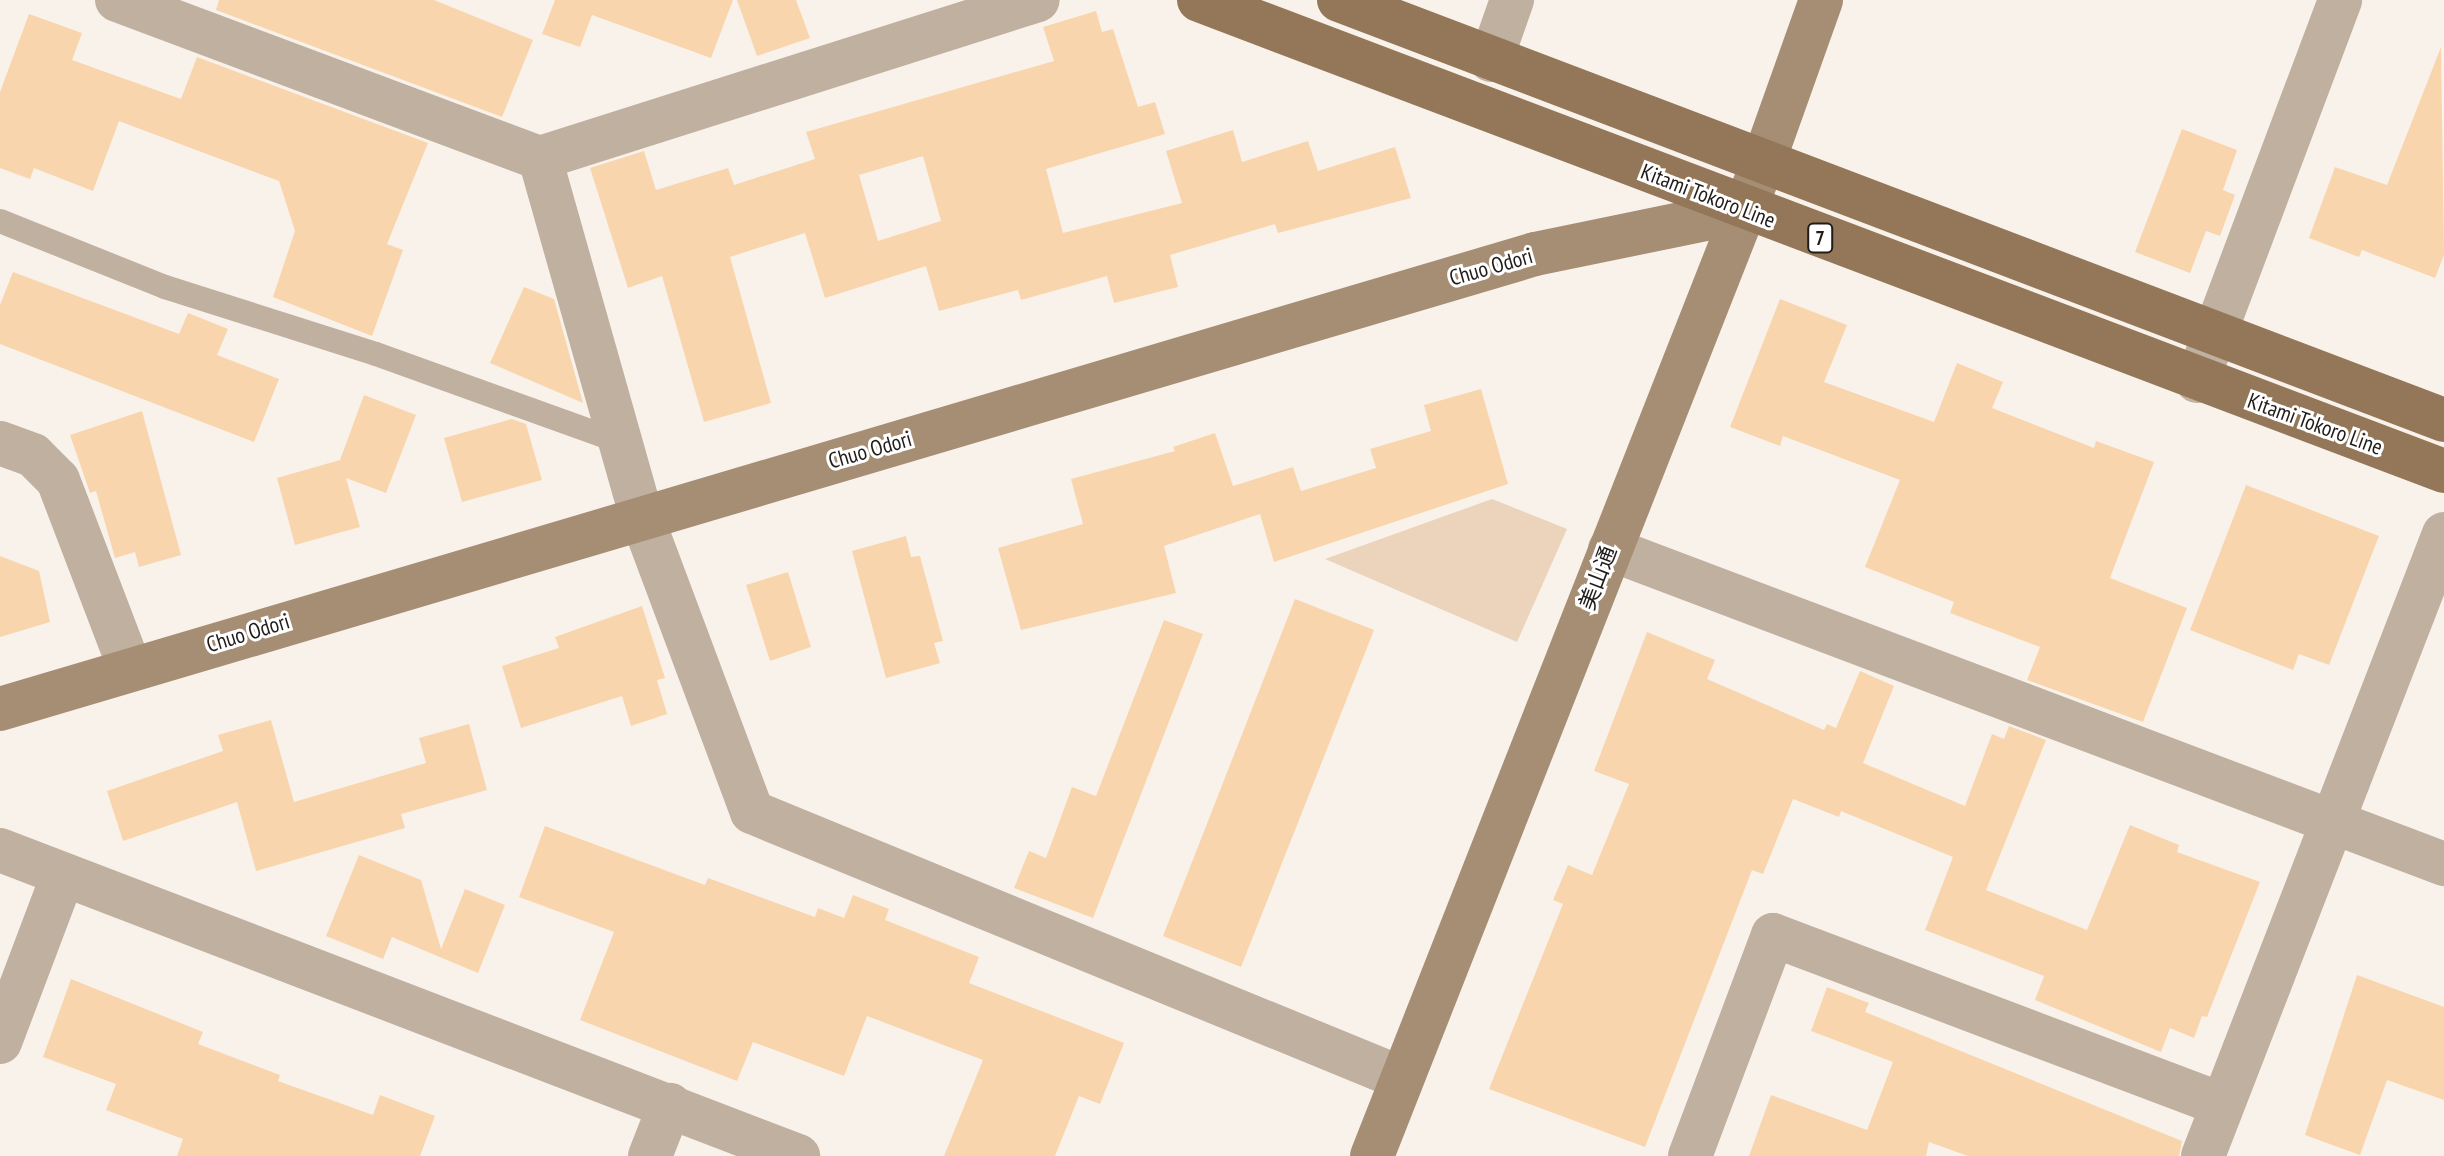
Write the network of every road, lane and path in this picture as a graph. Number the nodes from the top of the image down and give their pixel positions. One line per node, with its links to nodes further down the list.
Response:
1 (117, 0): 10 (street)
2 (1038, 0): 10 (street)
3 (1199, 0): 8 (main road, Kitami Tokoro Line / 7)
4 (1339, 0): 9 (main road, 7)
5 (1512, 0): 9 (street)
6 (1821, 0): 11 (street, 美山通)
7 (2340, 0): 14 (street)
8 (1270, 13): 12 (main road, Kitami Tokoro Line / 7)
9 (1491, 60): 11 (main road, 7)
10 (540, 158): 17 (street)
11 (1763, 163): 12 (street, 美山通); 14 (main road, 7)
12 (1744, 211): 15 (main road, Kitami Tokoro Line / 7); 20 (street, Chuo Odori); 22 (street, 美山通)
13 (0, 221): 17 (lane)
14 (2216, 333): 15 (street); 16 (main road, 7)
15 (2197, 381): 19 (main road, Kitami Tokoro Line / 7)
16 (2444, 420)
17 (621, 442): 20 (street)
18 (0, 443): 23 (street)
19 (2444, 471)
20 (641, 515): 23 (street, Chuo Odori); 30 (street)
21 (2444, 534): 25 (street)
22 (1610, 549): 25 (street); 30 (street, 美山通)
23 (130, 669): 24 (street, Chuo Odori)
24 (0, 709)
25 (2332, 820): 27 (street); 32 (street)
26 (0, 850): 28 (street)
27 (2444, 864)
28 (63, 875): 29 (street); 31 (street)
29 (0, 1042)
30 (1401, 1078): 35 (street, 美山通)
31 (670, 1105): 33 (street); 34 (street)
32 (2222, 1105): 36 (street); 37 (street)
33 (650, 1156)
34 (798, 1156)
35 (1372, 1156)
36 (1690, 1156)
37 (2203, 1156)

